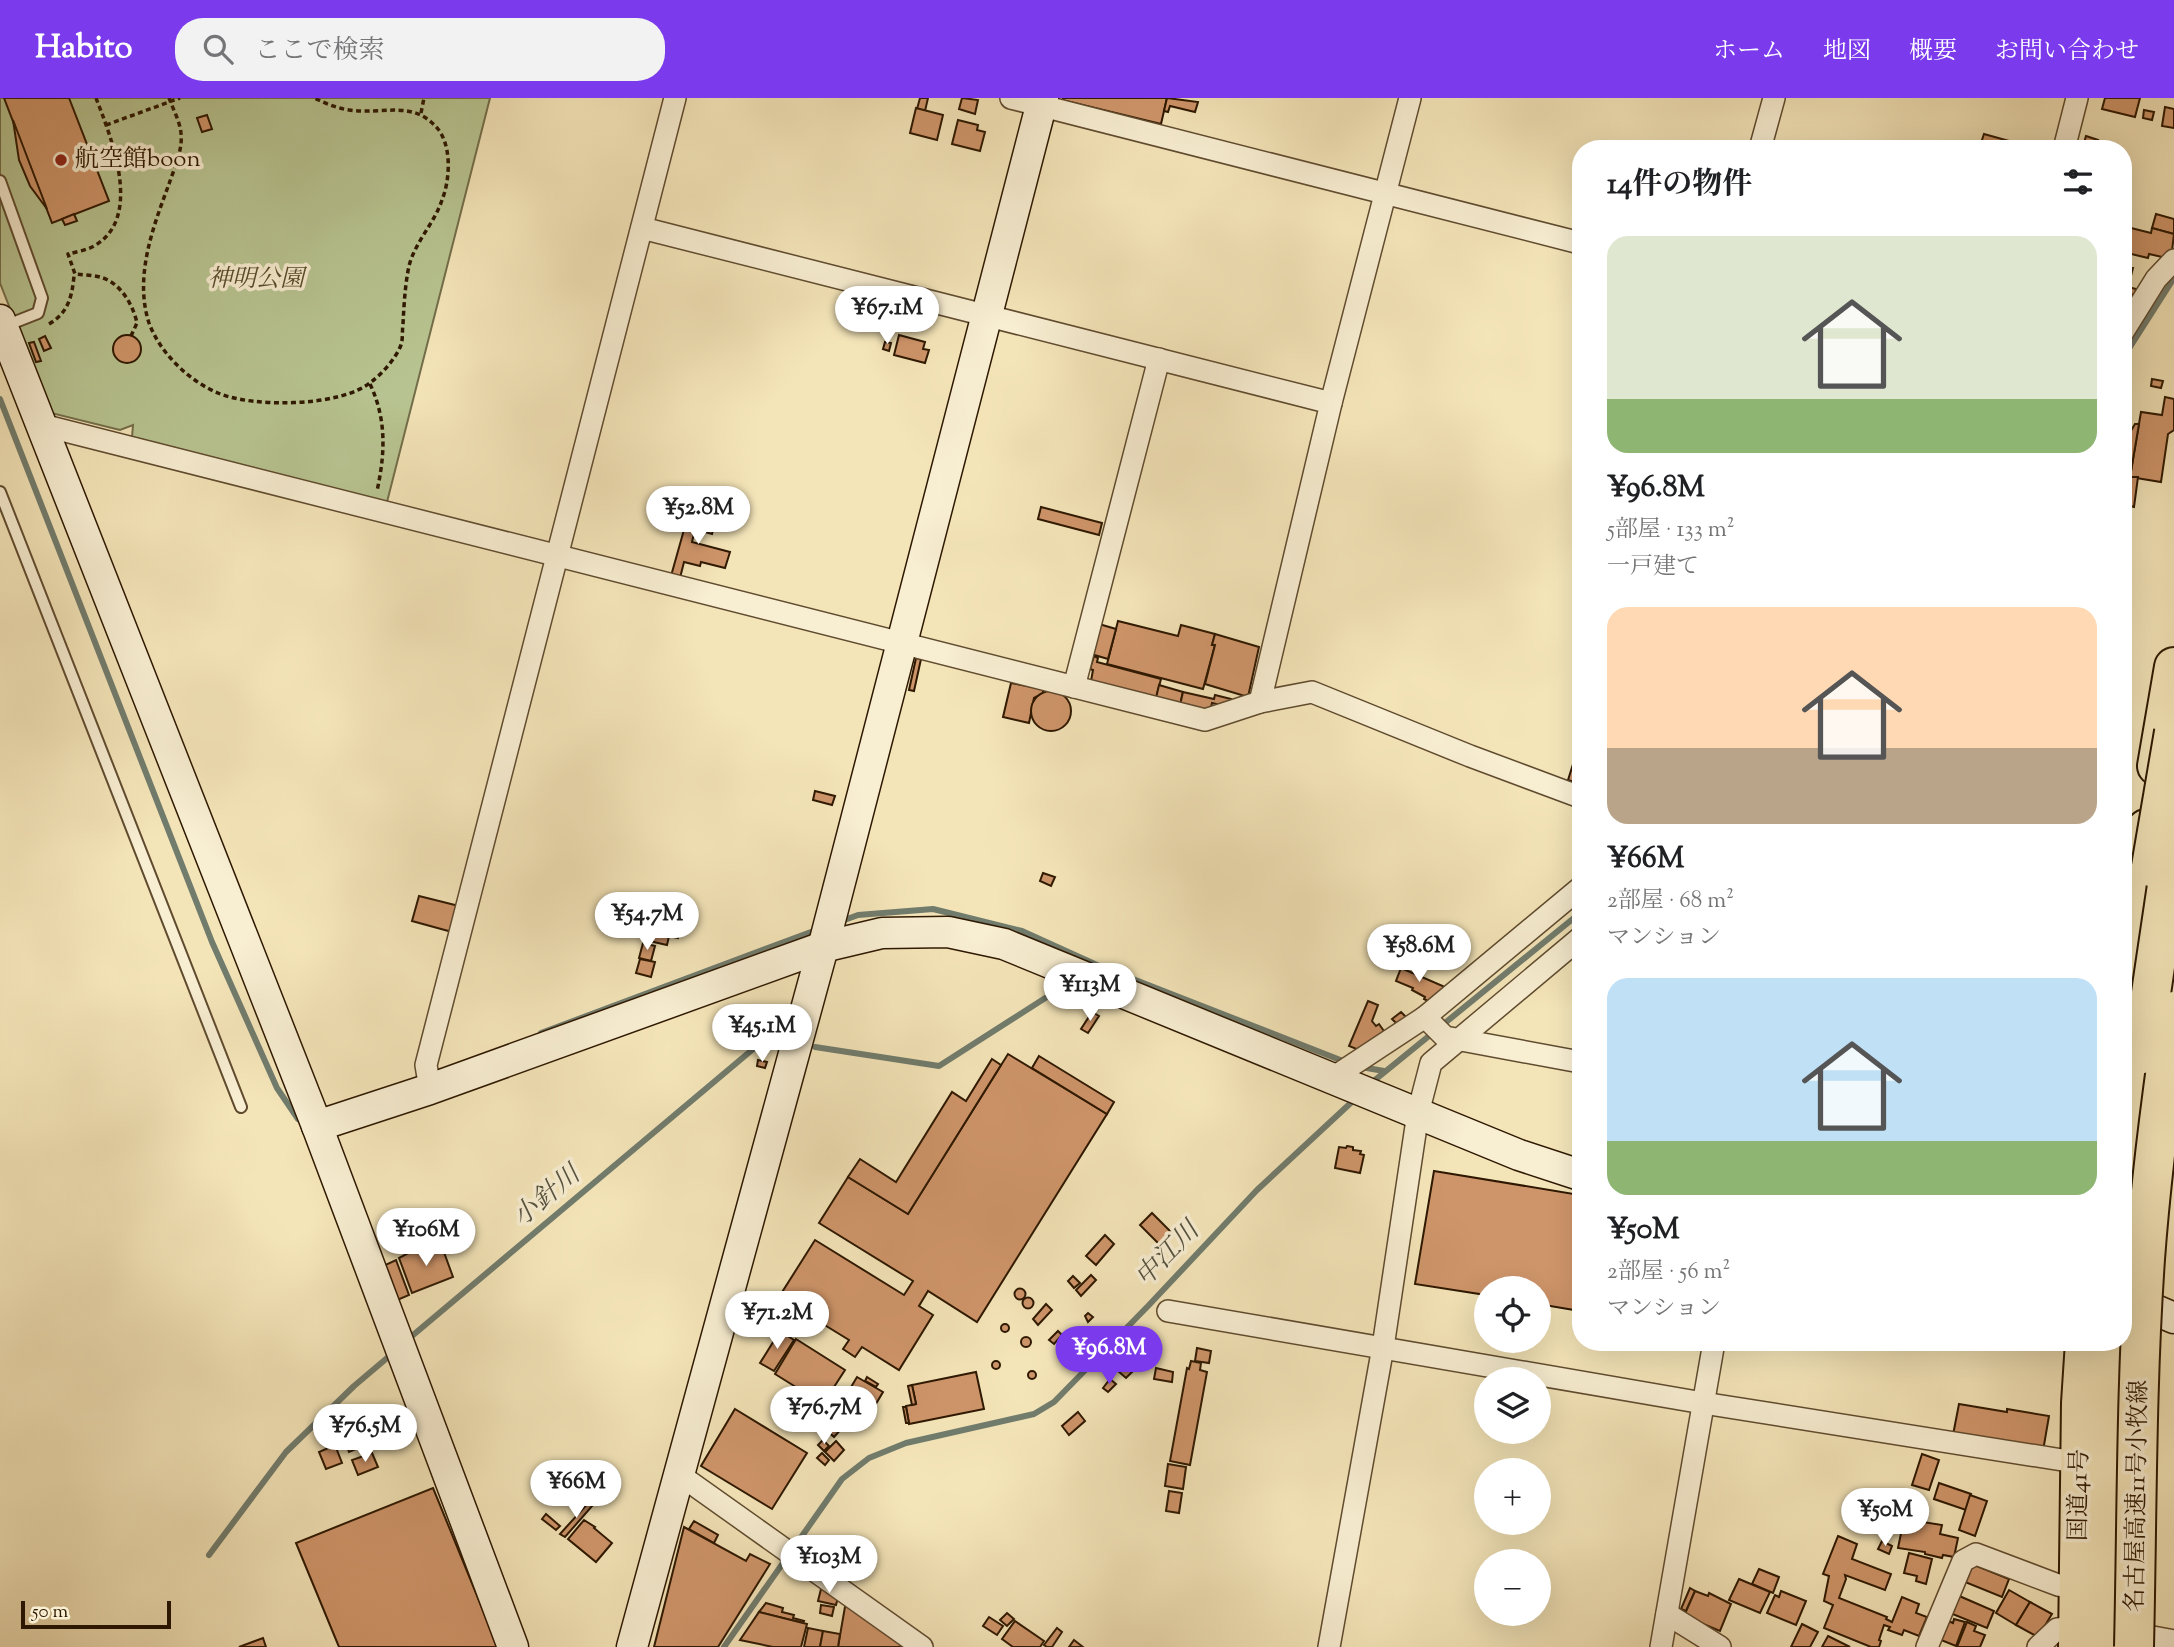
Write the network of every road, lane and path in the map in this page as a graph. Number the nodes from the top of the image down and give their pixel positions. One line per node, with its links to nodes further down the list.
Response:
1 (96, 98): 13 (path)
2 (180, 98): 10 (path)
3 (314, 98): 12 (path)
4 (424, 98): 12 (path)
5 (675, 98): 18 (street)
6 (1011, 98): 11 (street)
7 (1410, 98): 17 (street)
8 (1773, 98): 14 (street)
9 (2077, 98): 15 (street)
10 (169, 100): 13 (path); 26 (path)
11 (1042, 102): 17 (street); 21 (street)
12 (421, 113): 26 (path)
13 (106, 125): 24 (path)
14 (1762, 140)
15 (2066, 140)
16 (0, 181): 23 (lane)
17 (1386, 193): 19 (street); 27 (street)
18 (642, 228): 21 (street); 31 (street)
19 (1572, 241)
20 (2174, 260): 22 (street)
21 (988, 314): 25 (street); 32 (street)
22 (2132, 318)
23 (1, 323): 28 (street)
24 (131, 336)
25 (1159, 359): 27 (street); 34 (street)
26 (370, 384): 30 (path)
27 (1331, 403): 35 (street)
28 (42, 425): 30 (street); 53 (street)
29 (0, 492): 51 (lane)
30 (372, 509): 31 (street)
31 (558, 556): 32 (street); 48 (street)
32 (901, 643): 34 (street); 41 (street)
33 (2174, 667): 38 (highway)
34 (1074, 687): 35 (street)
35 (1260, 702): 37 (street)
36 (2174, 732): 43 (highway, bridge)
37 (1572, 794)
38 (2154, 842): 40 (highway); 54 (highway, bridge)
39 (1572, 895): 45 (street)
40 (2132, 937)
41 (824, 943): 48 (street); 49 (street); 66 (street)
42 (1572, 945): 46 (street)
43 (2132, 991)
44 (2174, 1011): 70 (highway, 名古屋高速11号小牧線, bridge)
45 (1425, 1017): 46 (street); 49 (street)
46 (1451, 1039): 47 (street); 52 (street)
47 (1572, 1061)
48 (429, 1081): 53 (street)
49 (1336, 1081): 52 (street)
50 (2174, 1101): 58 (highway)
51 (241, 1107)
52 (1418, 1113): 55 (street); 59 (street)
53 (317, 1126): 71 (street)
54 (2132, 1137)
55 (1572, 1172)
56 (2132, 1300): 58 (street)
57 (1168, 1311): 59 (street)
58 (2166, 1315): 70 (highway)
59 (1383, 1348): 64 (street); 74 (street)
60 (1712, 1351): 64 (street)
61 (2085, 1351): 65 (highway, 国道41号)
62 (2094, 1351): 69 (highway, 名古屋高速11号小牧線)
63 (2118, 1351): 79 (highway)
64 (1703, 1403): 65 (street); 68 (street)
65 (2081, 1463): 67 (highway, 国道41号)
66 (680, 1475): 72 (street); 73 (street)
67 (2079, 1588): 69 (highway, 国道41号); 77 (street)
68 (1667, 1614): 75 (street); 76 (street)
69 (2082, 1640): 78 (street)
70 (2154, 1643)
71 (513, 1647)
72 (632, 1647)
73 (922, 1647)
74 (1329, 1647)
75 (1661, 1647)
76 (1720, 1647)
77 (1927, 1647)
78 (2038, 1647)
79 (2113, 1647)

